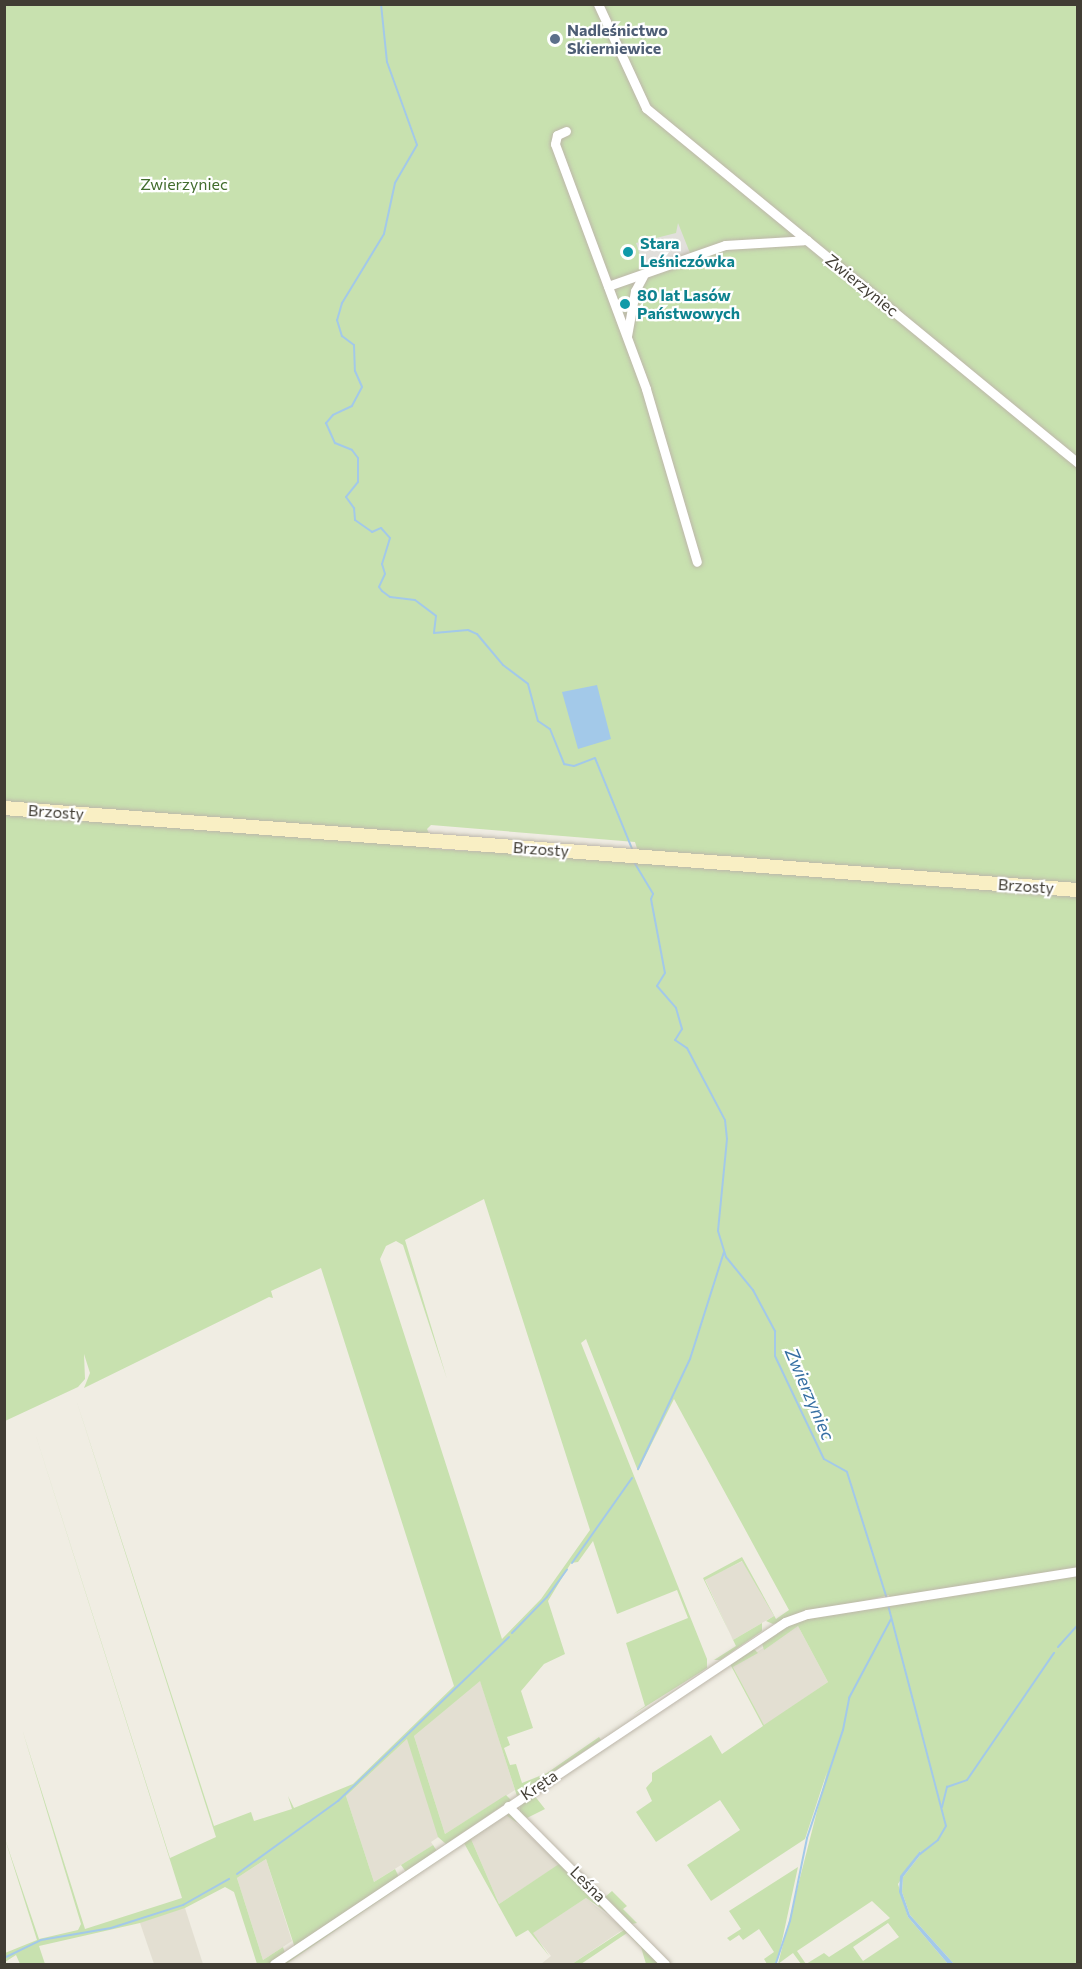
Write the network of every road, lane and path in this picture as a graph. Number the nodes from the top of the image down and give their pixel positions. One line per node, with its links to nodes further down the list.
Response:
1 (598, 4): 3 (street, Zwierzyniec)
2 (566, 131): 5 (street)
3 (807, 240): 4 (street); 7 (street, Zwierzyniec)
4 (643, 276): 5 (street); 6 (street)
5 (608, 286): 6 (street)
6 (627, 336): 8 (street)
7 (1077, 462)
8 (697, 562)
9 (4, 808): 10 (street, Brzosty)
10 (1077, 890)
11 (1077, 1571): 12 (street, Kręta)
12 (508, 1806): 13 (street, Kręta); 14 (street, Leśna)
13 (274, 1965)
14 (665, 1965)

